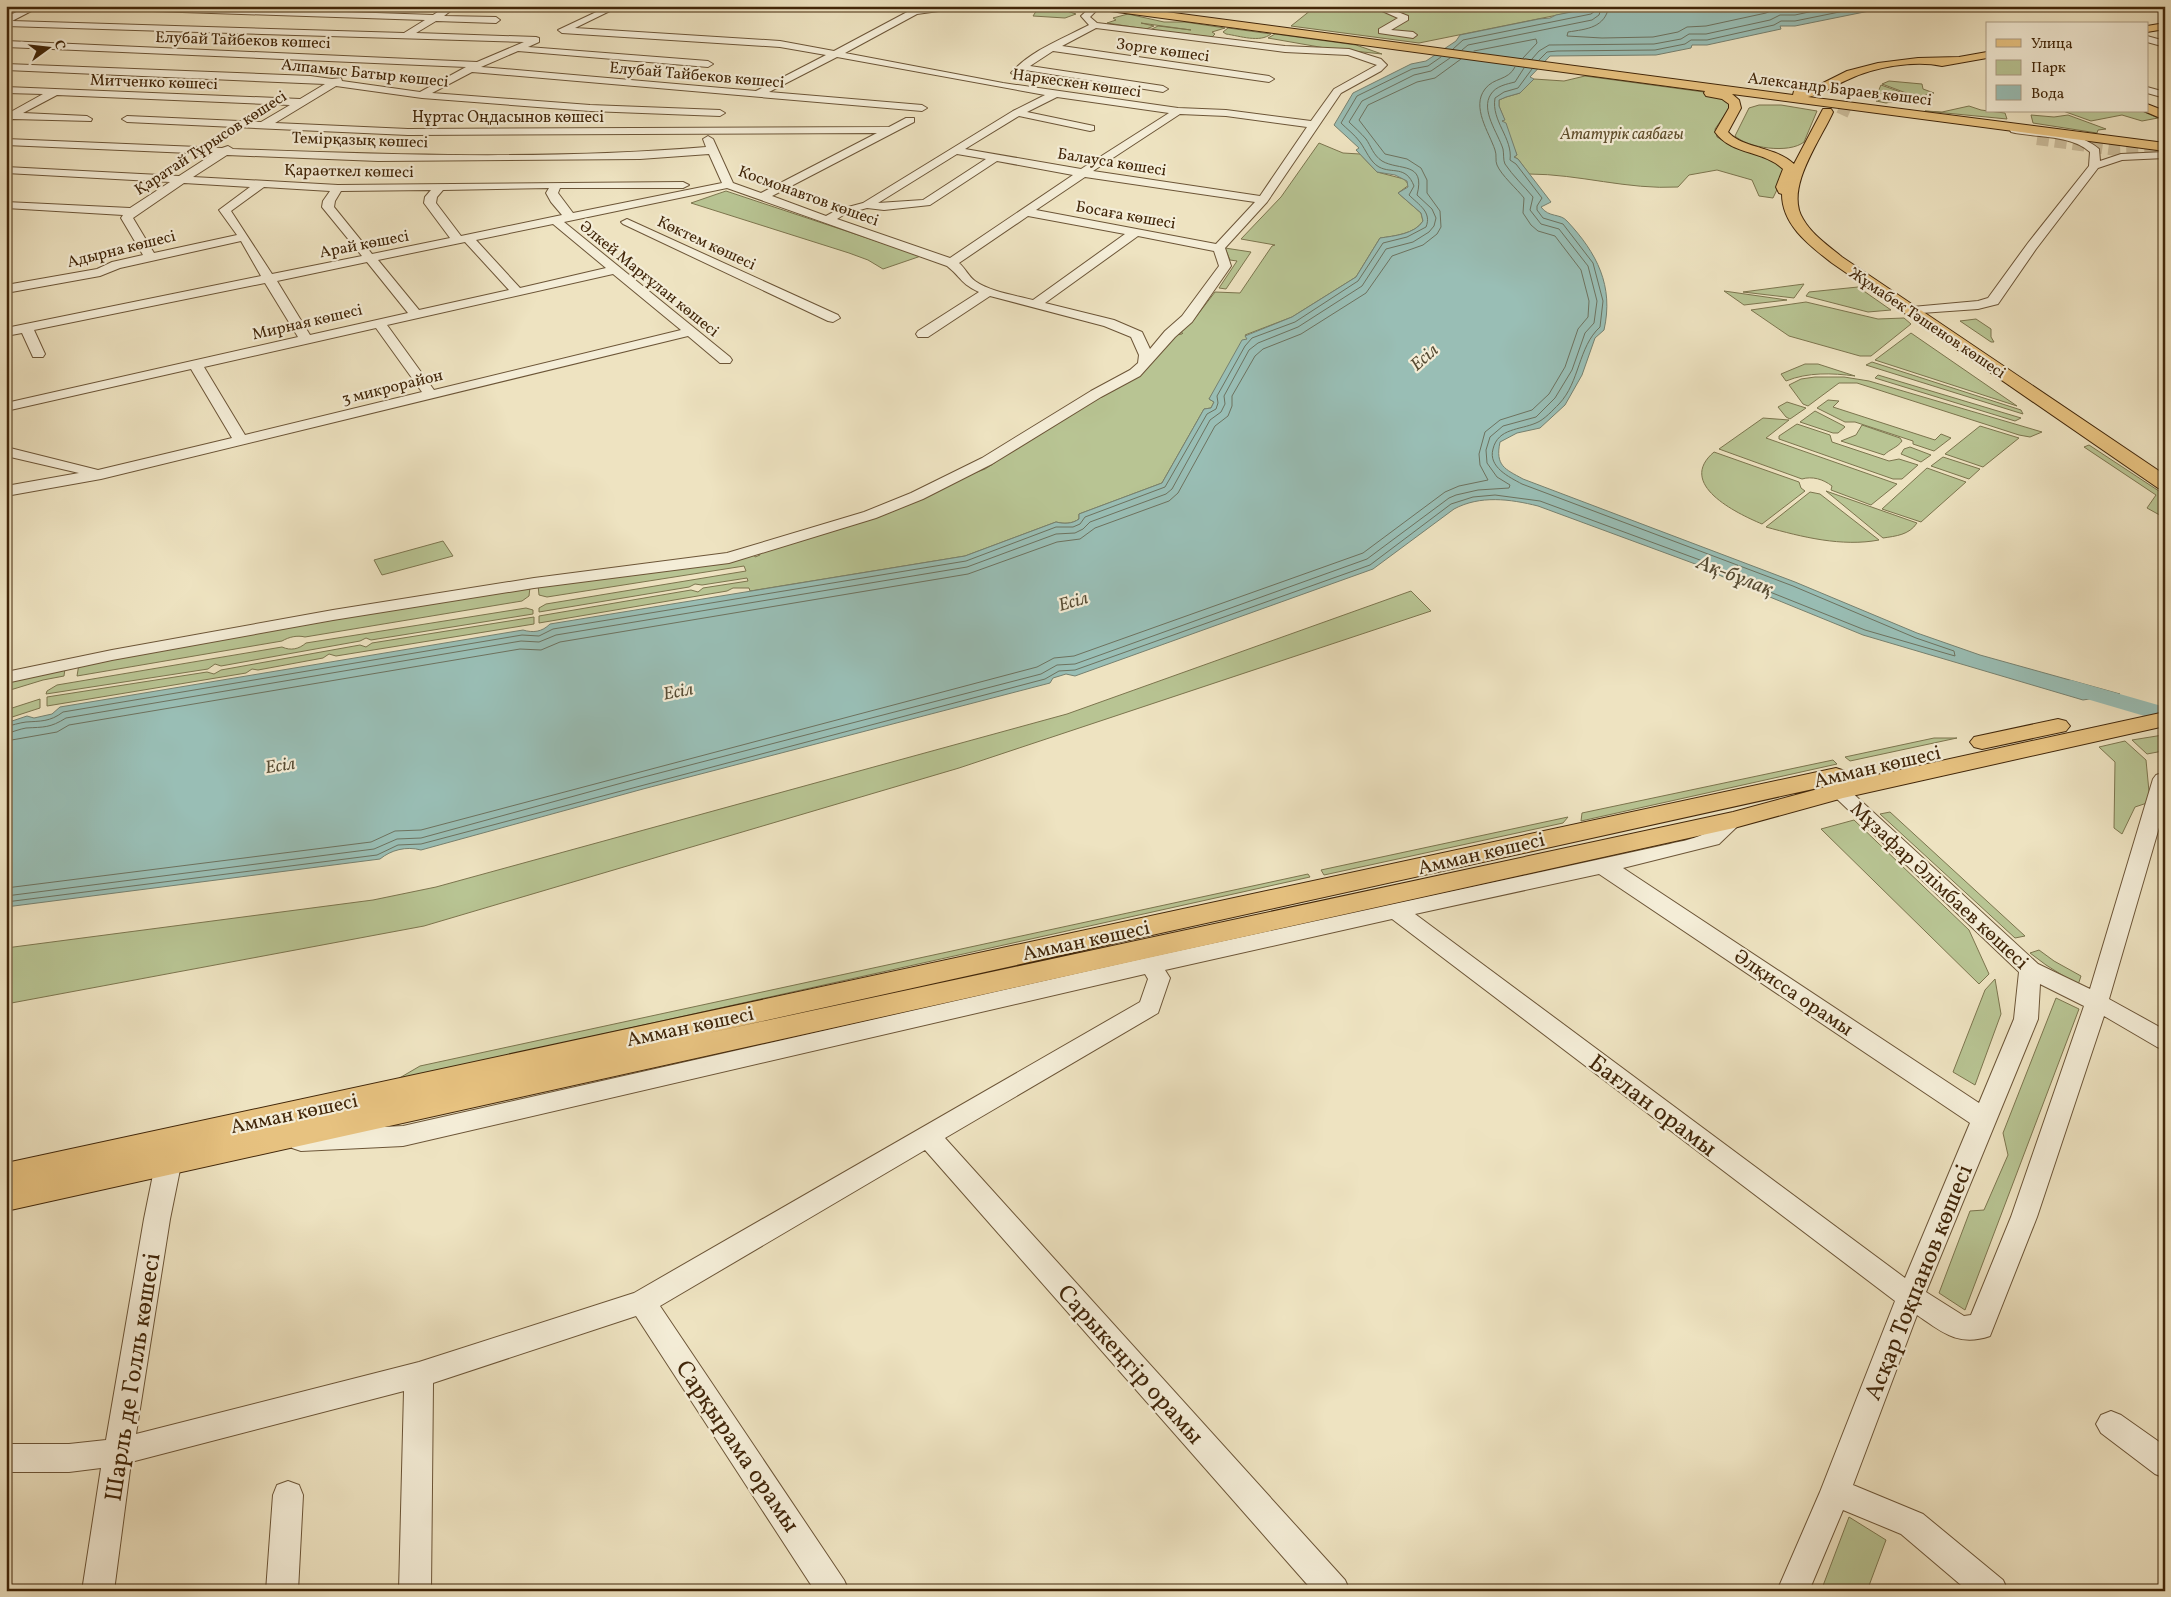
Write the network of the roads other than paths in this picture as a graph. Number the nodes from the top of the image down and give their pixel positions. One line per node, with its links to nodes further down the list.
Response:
1 (37, 6): 13 (street)
2 (93, 6): 9 (street)
3 (453, 6): 11 (street, Қаратай Тұрысов көшесі)
4 (616, 6): 18 (street)
5 (902, 6): 10 (street)
6 (953, 6): 10 (street)
7 (1096, 6): 14 (street); 39 (main road, Александр Бараев көшесі)
8 (1374, 6): 19 (street)
9 (216, 8): 11 (street); 16 (street)
10 (920, 9): 28 (street)
11 (434, 18): 12 (street); 20 (street, Қаратай Тұрысов көшесі)
12 (496, 20)
13 (6, 21): 16 (street, Наркескен көшесі)
14 (1094, 25): 26 (street); 69 (street)
15 (2165, 26): 17 (main road)
16 (176, 28): 20 (street, Наркескен көшесі); 27 (street)
17 (2148, 29)
18 (549, 35): 20 (street, Наркескен көшесі); 22 (street, Наркескен көшесі); 25 (street)
19 (1413, 35)
20 (406, 36): 30 (street, Қаратай Тұрысов көшесі)
21 (2148, 39): 24 (street)
22 (720, 40): 28 (street, Наркескен көшесі); 33 (street)
23 (6, 44): 27 (street, Елубай Тайбеков көшесі)
24 (2165, 44)
25 (517, 48): 33 (street); 36 (street)
26 (1052, 48): 37 (street); 40 (street, Зорге көшесі)
27 (134, 49): 30 (street, Елубай Тайбеков көшесі); 38 (street)
28 (837, 53): 44 (street, Наркескен көшесі); 51 (street)
29 (1986, 55): 32 (main road)
30 (370, 59): 36 (street, Елубай Тайбеков көшесі); 42 (street, Қаратай Тұрысов көшесі)
31 (1986, 59): 32 (main road)
32 (1953, 61): 41 (main road); 52 (main road); 56 (main road)
33 (683, 62): 34 (street); 43 (street)
34 (708, 64)
35 (6, 67): 38 (street, Алпамыс Батыр көшесі)
36 (474, 67): 43 (street, Елубай Тайбеков көшесі); 49 (street)
37 (1021, 67): 44 (street); 45 (street)
38 (96, 70): 42 (street, Алпамыс Батыр көшесі); 48 (street)
39 (1631, 77): 52 (main road, Александр Бараев көшесі); 101 (main road)
40 (1269, 79)
41 (1871, 81)
42 (332, 83): 49 (street, Алпамыс Батыр көшесі); 54 (street, Қаратай Тұрысов көшесі)
43 (650, 84): 51 (street, Елубай Тайбеков көшесі); 58 (street)
44 (1003, 86): 50 (street, Наркескен көшесі)
45 (1163, 89)
46 (6, 90): 48 (street, Митченко көшесі)
47 (2148, 90): 53 (street)
48 (54, 92): 54 (street, Митченко көшесі); 63 (street)
49 (422, 94): 58 (street, Алпамыс Батыр көшесі)
50 (1055, 94): 60 (street, Наркескен көшесі); 61 (street)
51 (756, 95): 55 (street); 57 (street, Елубай Тайбеков көшесі)
52 (1763, 95): 56 (main road); 62 (main road); 77 (main road, Александр Бараев көшесі)
53 (2165, 96)
54 (300, 102): 68 (street, Қаратай Тұрысов көшесі)
55 (742, 102)
56 (1840, 106): 62 (main road); 75 (main road); 75 (main road); 76 (main road); 85 (main road)
57 (922, 108)
58 (615, 109): 72 (street, Алпамыс Батыр көшесі)
59 (2148, 110): 64 (main road)
60 (1178, 112): 69 (street, Наркескен көшесі); 90 (street)
61 (1016, 113): 70 (street); 83 (street)
62 (1900, 115): 71 (main road)
63 (8, 117): 65 (street)
64 (2165, 117)
65 (87, 119)
66 (127, 119): 68 (street, Нұртас Оңдасынов көшесі)
67 (910, 120): 73 (street)
68 (265, 125): 74 (street, Нұртас Оңдасынов көшесі); 82 (street, Қаратай Тұрысов көшесі)
69 (1315, 125): 100 (street)
70 (1090, 128)
71 (2008, 129): 80 (main road); 88 (street)
72 (704, 130): 73 (street, Нұртас Оңдасынов көшесі); 74 (street, Нұртас Оңдасынов көшесі); 81 (street, Космонавтов көшесі)
73 (889, 130): 99 (street)
74 (408, 131): 86 (street)
75 (1819, 132): 101 (main road)
76 (2037, 139)
77 (2119, 141): 78 (main road); 80 (main road)
78 (2165, 141)
79 (6, 142): 82 (street, Темірқазық көшесі)
80 (2165, 149)
81 (713, 150): 86 (street, Темірқазық көшесі); 95 (street, Космонавтов көшесі)
82 (225, 151): 86 (street, Темірқазық көшесі); 91 (street, Қаратай Тұрысов көшесі)
83 (956, 151): 87 (street, Балауса көшесі); 102 (street)
84 (2165, 155): 88 (street)
85 (1820, 157)
86 (378, 158): 97 (street)
87 (995, 158): 90 (street, Балауса көшесі); 102 (street)
88 (2094, 166): 124 (street)
89 (6, 170): 91 (street, Қараөткел көшесі)
90 (1083, 173): 100 (street, Балауса көшесі); 106 (street)
91 (183, 180): 93 (street, Қараөткел көшесі); 104 (street, Қаратай Тұрысов көшесі)
92 (1808, 183): 124 (main road, Жұмабек Тәшенов көшесі)
93 (261, 184): 97 (street, Қараөткел көшесі); 112 (street)
94 (556, 185): 96 (street, Қараөткел көшесі); 98 (street, Қараөткел көшесі); 107 (street, Әлкей Марғұлан көшесі)
95 (728, 185): 98 (street, Арай көшесі); 99 (street, Космонавтов көшесі)
96 (439, 187): 97 (street, Қараөткел көшесі); 113 (street)
97 (345, 188): 116 (street)
98 (688, 190): 105 (street, Көктем көшесі); 107 (street, Арай көшесі)
99 (762, 197): 110 (street, Космонавтов көшесі)
100 (1262, 200): 114 (street)
101 (1787, 201): 124 (main road, Жұмабек Тәшенов көшесі)
102 (867, 204): 110 (street)
103 (6, 205): 104 (street)
104 (132, 212): 115 (street, Қаратай Тұрысов көшесі)
105 (660, 212)
106 (1026, 212): 111 (street, Босаға көшесі); 117 (street)
107 (570, 217): 109 (street, Арай көшесі)
108 (643, 217): 126 (street, Көктем көшесі)
109 (555, 220): 113 (street, Арай көшесі); 118 (street, Әлкей Марғұлан көшесі)
110 (827, 220): 117 (street, Космонавтов көшесі)
111 (1136, 232): 114 (street, Босаға көшесі); 123 (street)
112 (244, 236): 115 (street, Адырна көшесі); 119 (street)
113 (463, 239): 116 (street, Арай көшесі); 121 (street)
114 (1219, 248): 132 (street)
115 (150, 257): 120 (street, Адырна көшесі)
116 (369, 258): 119 (street, Арай көшесі); 125 (street)
117 (951, 263): 122 (street, Космонавтов көшесі)
118 (616, 270): 121 (street, Мирная көшесі); 130 (street, Әлкей Марғұлан көшесі)
119 (270, 278): 128 (street, Арай көшесі); 134 (street)
120 (6, 290)
121 (517, 292): 125 (street, Мирная көшесі)
122 (988, 292): 123 (street, Космонавтов көшесі); 131 (street)
123 (1035, 304): 133 (street, Космонавтов көшесі)
124 (1919, 310): 144 (main road, Жұмабек Тәшенов көшесі); 145 (main road, Жұмабек Тәшенов көшесі)
125 (416, 315): 127 (street, Мирная көшесі)
126 (833, 318)
127 (379, 323): 134 (street, Мирная көшесі); 139 (street)
128 (26, 328): 129 (street, Арай көшесі); 135 (street)
129 (6, 332)
130 (690, 332): 136 (street, Әлкей Марғұлан көшесі); 139 (street, 3 микрорайон)
131 (923, 334)
132 (1170, 334): 133 (street); 138 (street)
133 (1137, 335): 138 (street)
134 (306, 340): 137 (street, Мирная көшесі)
135 (38, 354)
136 (725, 360)
137 (195, 364): 140 (street, Мирная көшесі); 141 (street)
138 (1145, 364): 147 (street)
139 (430, 394): 141 (street, 3 микрорайон)
140 (6, 407)
141 (241, 440): 143 (street, 3 микрорайон)
142 (10, 454): 143 (street)
143 (101, 474): 146 (street, 3 микрорайон)
144 (2165, 474)
145 (2165, 484)
146 (6, 491)
147 (6, 678)
148 (2165, 703): 150 (main road, Амман көшесі)
149 (2165, 719): 150 (main road, Амман көшесі)
150 (2122, 721): 152 (main road, Амман көшесі)
151 (2165, 778): 158 (street)
152 (1833, 785): 153 (main road, Амман көшесі); 157 (street, Мұзафар Әлімбаев көшесі); 163 (main road, Амман көшесі)
153 (1734, 820): 154 (street, Амман көшесі); 162 (main road, Амман көшесі)
154 (1602, 866): 155 (street, Амман көшесі); 160 (street, Әлқисса орамы)
155 (1398, 912): 156 (street, Амман көшесі); 166 (street, Бағлан орамы)
156 (1150, 965): 161 (street); 162 (street, Амман көшесі)
157 (2030, 970): 158 (street, Мұзафар Әлімбаев көшесі); 160 (street, Асқар Тоқпанов көшесі)
158 (2097, 1002): 159 (street, Мұзафар Әлімбаев көшесі); 166 (street, Бағлан орамы)
159 (2165, 1041)
160 (1985, 1120): 166 (street, Асқар Тоқпанов көшесі)
161 (929, 1137): 167 (street); 179 (street, Сарыкеңгір орамы)
162 (254, 1143): 163 (main road, Амман көшесі)
163 (170, 1151): 164 (main road, Амман көшесі); 165 (main road, Амман көшесі); 170 (street, Шарль де Голль көшесі)
164 (6, 1176)
165 (6, 1198)
166 (1910, 1298): 173 (street, Асқар Тоқпанов көшесі)
167 (642, 1302): 168 (street); 178 (street, Сарқырама орамы)
168 (419, 1375): 170 (street); 177 (street)
169 (2111, 1424): 172 (street)
170 (118, 1452): 171 (street); 175 (street, Шарль де Голль көшесі)
171 (6, 1458)
172 (2165, 1464)
173 (1835, 1492): 180 (street, Асқар Тоқпанов көшесі); 181 (street)
174 (288, 1495): 176 (street)
175 (98, 1591)
176 (282, 1591)
177 (415, 1591)
178 (833, 1591)
179 (1334, 1591)
180 (1793, 1591)
181 (1992, 1591)

